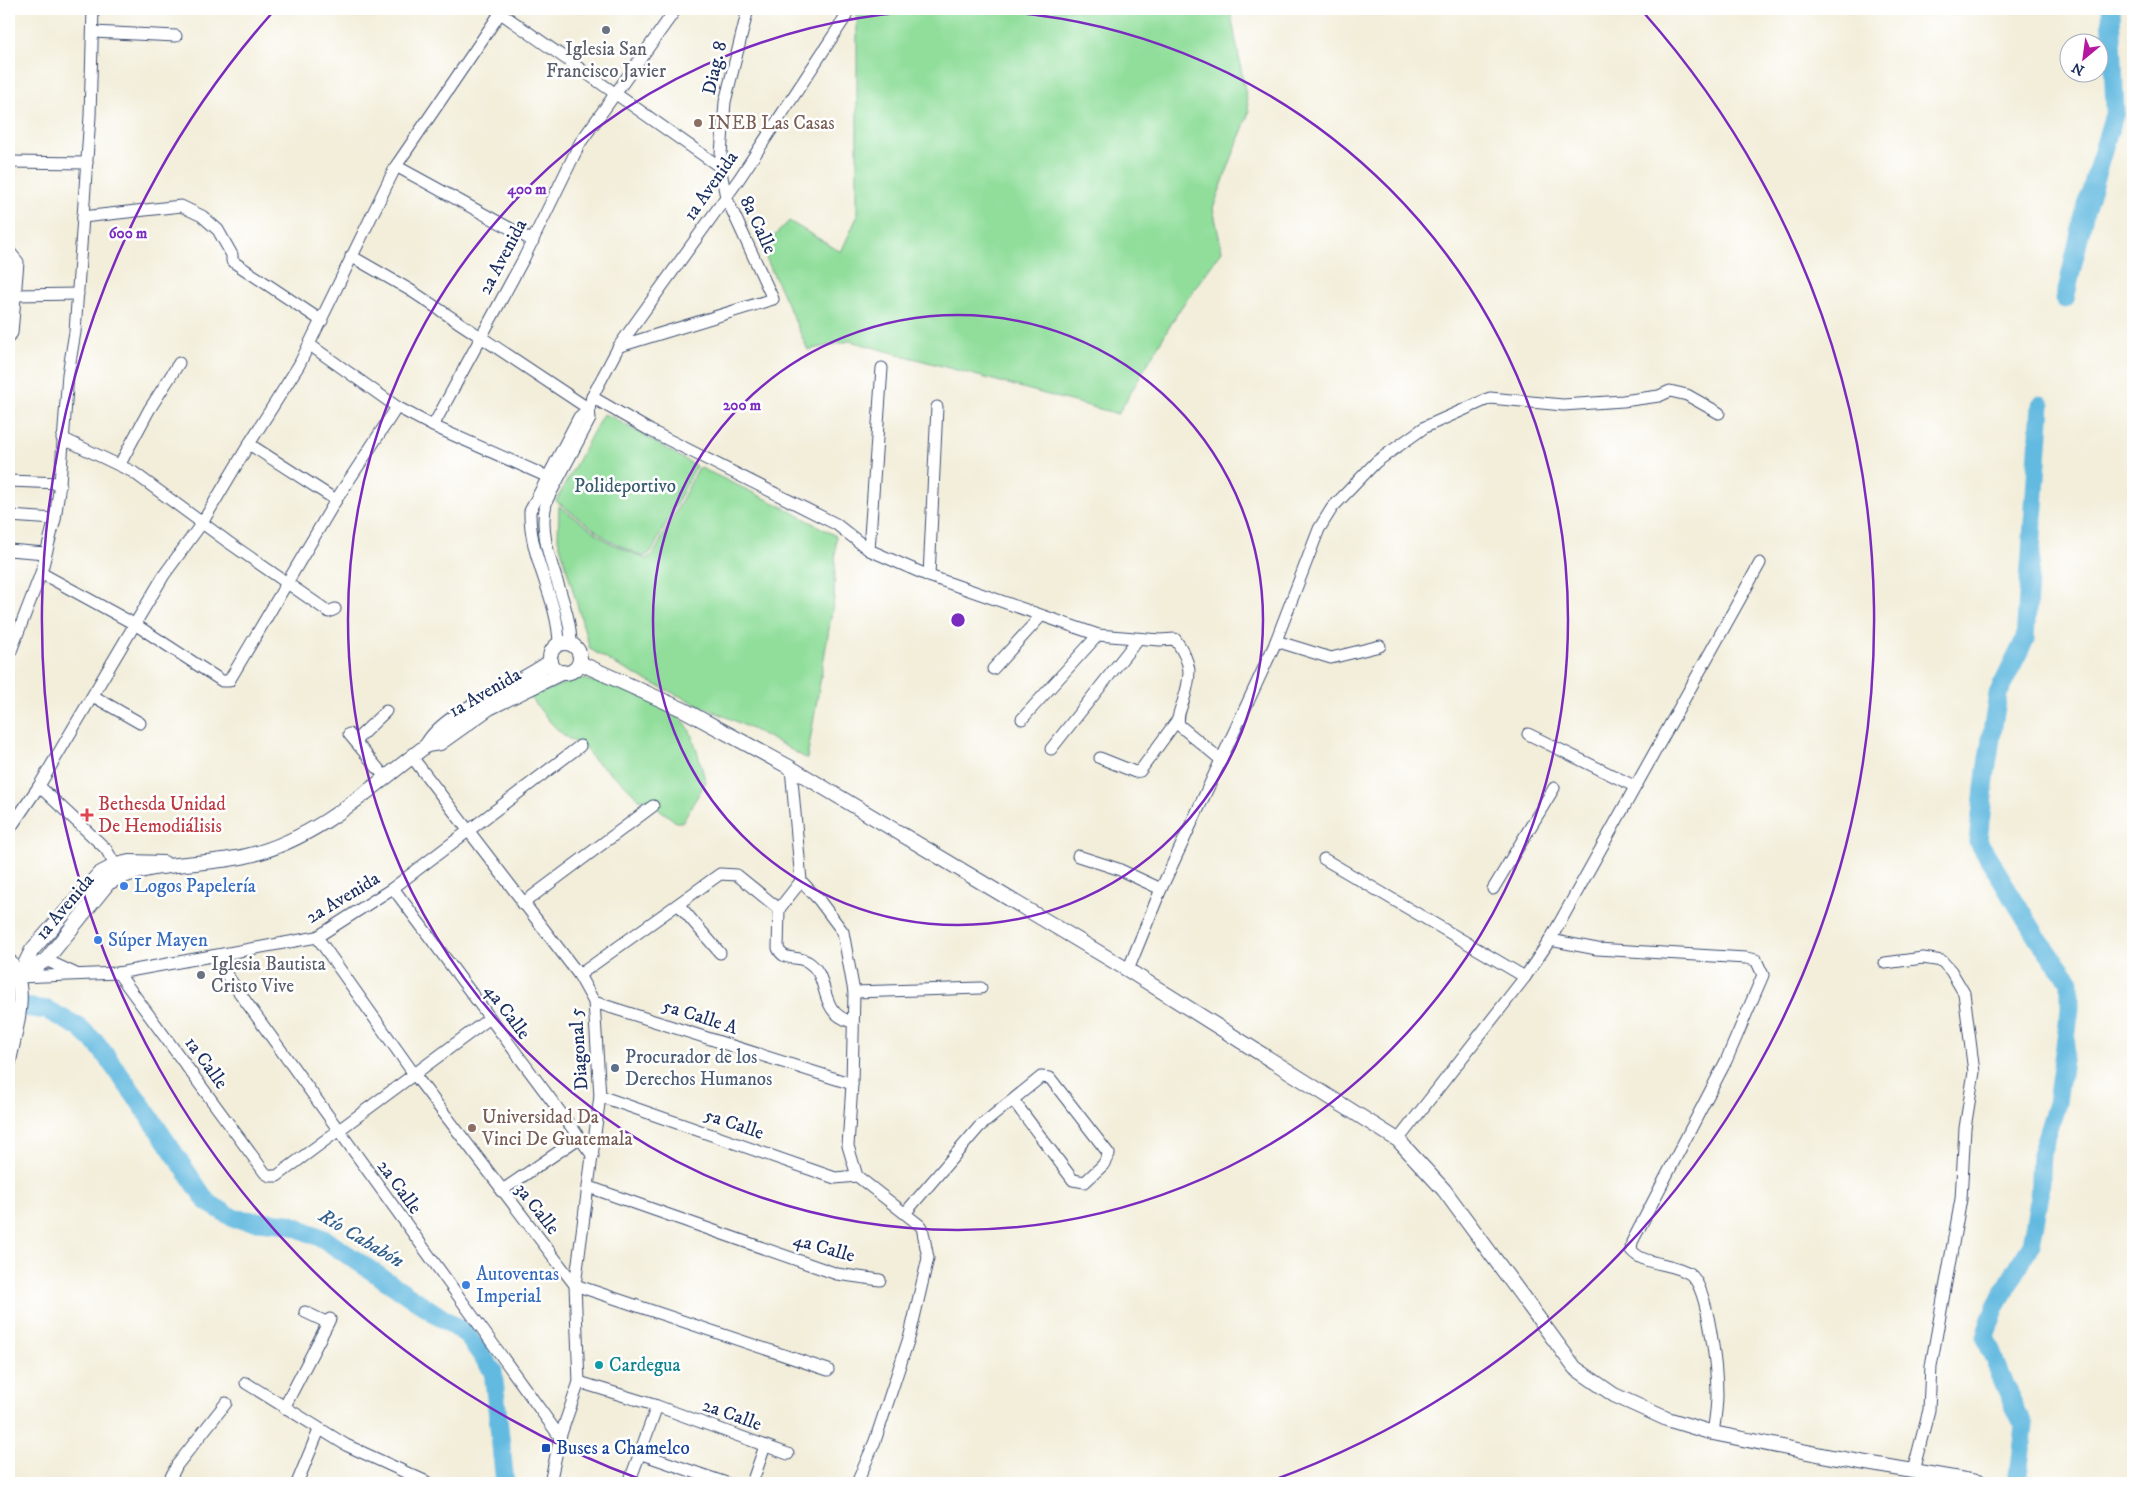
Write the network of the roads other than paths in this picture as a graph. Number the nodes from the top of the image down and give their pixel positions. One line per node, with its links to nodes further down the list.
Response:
1 (93, 9): 6 (street)
2 (676, 9): 8 (street, 2a Avenida)
3 (748, 9): 12 (street, Diag. 8)
4 (499, 10): 8 (street); 11 (street)
5 (847, 14): 13 (street, 1a Avenida)
6 (93, 32): 7 (street); 10 (street)
7 (176, 36)
8 (616, 93): 12 (street); 15 (street, 2a Avenida)
9 (9, 162): 10 (street)
10 (87, 163): 14 (street)
11 (396, 166): 15 (street); 17 (street)
12 (720, 167): 13 (street, 8a Calle)
13 (726, 197): 24 (street, 1a Avenida); 24 (street, 8a Calle)
14 (83, 217): 18 (street); 20 (street)
15 (533, 241): 22 (street, 2a Avenida)
16 (9, 251): 19 (street)
17 (350, 256): 20 (street); 22 (street)
18 (78, 294): 19 (street); 32 (street)
19 (16, 295): 21 (street)
20 (322, 321): 23 (street)
21 (9, 337)
22 (480, 338): 27 (street); 31 (street, 2a Avenida)
23 (310, 345): 28 (street); 33 (street)
24 (619, 346): 27 (street, 1a Avenida)
25 (179, 363): 34 (street)
26 (882, 368): 43 (street)
27 (591, 403): 35 (street, 1a Avenida); 43 (street)
28 (397, 406): 31 (street); 38 (street)
29 (937, 407): 47 (street)
30 (1719, 413): 54 (street)
31 (433, 426): 35 (street)
32 (62, 438): 34 (street); 37 (street)
33 (249, 444): 38 (street); 41 (street)
34 (120, 464): 41 (street)
35 (552, 479): 55 (street, 1a Avenida)
36 (9, 481): 37 (street)
37 (60, 483): 40 (street)
38 (336, 500): 48 (street)
39 (9, 516): 40 (street)
40 (55, 519): 44 (street)
41 (202, 523): 48 (street); 51 (street)
42 (9, 550): 44 (street)
43 (869, 550): 47 (street)
44 (45, 553): 46 (street)
45 (1760, 563): 77 (street)
46 (41, 573): 51 (street); 57 (street)
47 (929, 576): 50 (street)
48 (286, 583): 49 (street); 51 (street)
49 (335, 608)
50 (1041, 616): 52 (street); 60 (street)
51 (136, 625): 62 (street)
52 (1098, 635): 53 (street); 65 (street)
53 (1138, 639): 64 (street); 70 (street)
54 (1276, 641): 56 (street); 73 (street)
55 (565, 644): 58 (main road); 59 (main road)
56 (1380, 646)
57 (9, 656)
58 (551, 661): 61 (main road); 68 (main road, 1a Avenida)
59 (580, 663): 61 (main road); 74 (main road)
60 (993, 669)
61 (563, 672): 68 (main road, 1a Avenida)
62 (92, 696): 66 (street); 76 (street)
63 (386, 711): 75 (street)
64 (1178, 719): 72 (street); 73 (street)
65 (1022, 720)
66 (140, 723)
67 (1528, 734): 77 (street)
68 (427, 745): 71 (main road, 1a Avenida)
69 (580, 746): 81 (street, 2a Avenida)
70 (1051, 749)
71 (412, 757): 75 (main road, 1a Avenida); 81 (street, Diagonal 5)
72 (1100, 758)
73 (1220, 759): 88 (street)
74 (791, 768): 85 (street); 99 (main road)
75 (385, 777): 84 (main road, 1a Avenida)
76 (39, 786): 80 (street); 84 (street)
77 (1634, 786): 93 (street)
78 (1554, 788): 87 (street)
79 (653, 806): 89 (street)
80 (9, 830)
81 (468, 831): 86 (street, 2a Avenida); 89 (street, Diagonal 5)
82 (1078, 856): 88 (street)
83 (1324, 859): 103 (street)
84 (118, 870): 96 (main road, 1a Avenida); 104 (main road, 1a Avenida)
85 (801, 881): 91 (street); 106 (street)
86 (394, 888): 92 (street, 2a Avenida); 108 (street, 4a Calle)
87 (1493, 888)
88 (1161, 889): 99 (street)
89 (522, 904): 101 (street, Diagonal 5)
90 (679, 905): 91 (street); 94 (street); 101 (street)
91 (779, 909): 109 (street)
92 (317, 937): 95 (street, 2a Avenida); 111 (street, 3a Calle)
93 (1550, 940): 103 (street); 133 (street)
94 (720, 953)
95 (212, 956): 100 (street, 2a Avenida); 115 (street, 2a Calle)
96 (46, 960): 102 (street); 104 (main road, 1a Avenida)
97 (9, 961): 104 (main road)
98 (1885, 963): 138 (street)
99 (1128, 970): 117 (main road)
100 (118, 973): 102 (street, 2a Avenida); 115 (street, 1a Calle)
101 (579, 975): 107 (street, Diagonal 5)
102 (80, 976): 104 (street, 2a Avenida)
103 (1525, 977): 117 (street)
104 (20, 984): 110 (main road)
105 (981, 988): 106 (street)
106 (854, 992): 109 (street)
107 (594, 1002): 112 (street, 5a Calle A); 113 (street, Diagonal 5)
108 (490, 1018): 111 (street); 116 (street, 4a Calle)
109 (852, 1022): 112 (street)
110 (9, 1061)
111 (414, 1074): 115 (street); 121 (street, 3a Calle)
112 (852, 1084): 119 (street)
113 (600, 1096): 118 (street, Diagonal 5); 119 (street, 5a Calle)
114 (1013, 1100): 114 (street); 122 (street)
115 (337, 1130): 134 (street, 2a Calle)
116 (579, 1138): 118 (street, 4a Calle); 121 (street)
117 (1398, 1140): 133 (main road)
118 (593, 1156): 120 (street, Diagonal 5)
119 (857, 1176): 122 (street)
120 (589, 1187): 123 (street, 4a Calle); 124 (street, Diagonal 5)
121 (501, 1191): 124 (street, 3a Calle)
122 (906, 1212): 147 (street)
123 (880, 1280)
124 (575, 1286): 126 (street); 127 (street, Diagonal 5)
125 (305, 1312): 131 (street)
126 (828, 1370)
127 (578, 1382): 130 (street, 2a Calle); 134 (street, Diagonal 5)
128 (246, 1383): 131 (street)
129 (226, 1403): 140 (street)
130 (657, 1406): 135 (street, 2a Calle); 136 (street)
131 (284, 1408): 132 (street)
132 (319, 1430): 141 (street); 142 (street)
133 (1713, 1433): 138 (main road)
134 (560, 1437): 143 (street, Diagonal 5)
135 (765, 1446): 137 (street, 2a Calle); 146 (street)
136 (639, 1453): 144 (street); 145 (street)
137 (788, 1454)
138 (1917, 1476): 139 (main road)
139 (1936, 1479): 148 (main road)
140 (168, 1483)
141 (297, 1483)
142 (429, 1483)
143 (550, 1483)
144 (629, 1483)
145 (726, 1483)
146 (752, 1483)
147 (857, 1483)
148 (1982, 1483)

